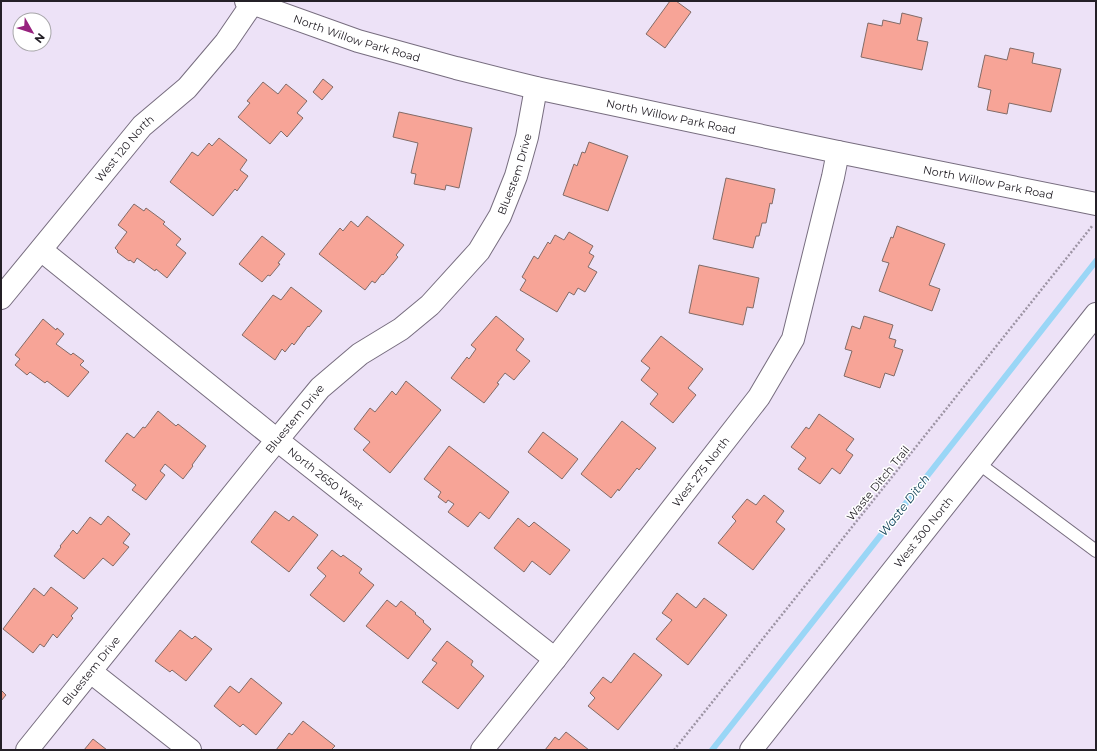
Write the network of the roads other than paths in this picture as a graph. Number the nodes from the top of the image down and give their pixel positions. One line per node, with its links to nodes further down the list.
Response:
1 (251, 2): 2 (street, North Willow Park Road); 5 (street, West 120 North)
2 (536, 88): 3 (street, North Willow Park Road); 8 (street, Bluestem Drive)
3 (838, 152): 4 (street, North Willow Park Road); 11 (street, West 275 North)
4 (1095, 215)
5 (41, 250): 6 (street, West 120 North); 8 (street, North 2650 West)
6 (1, 298)
7 (1096, 314): 9 (street, West 300 North)
8 (277, 440): 11 (street, North 2650 West); 12 (street, Bluestem Drive)
9 (978, 463): 10 (lane); 16 (street, West 300 North)
10 (1096, 551)
11 (555, 659): 15 (street, West 275 North)
12 (91, 672): 13 (street, Bluestem Drive); 14 (street)
13 (27, 750)
14 (190, 750)
15 (482, 750)
16 (751, 750)

